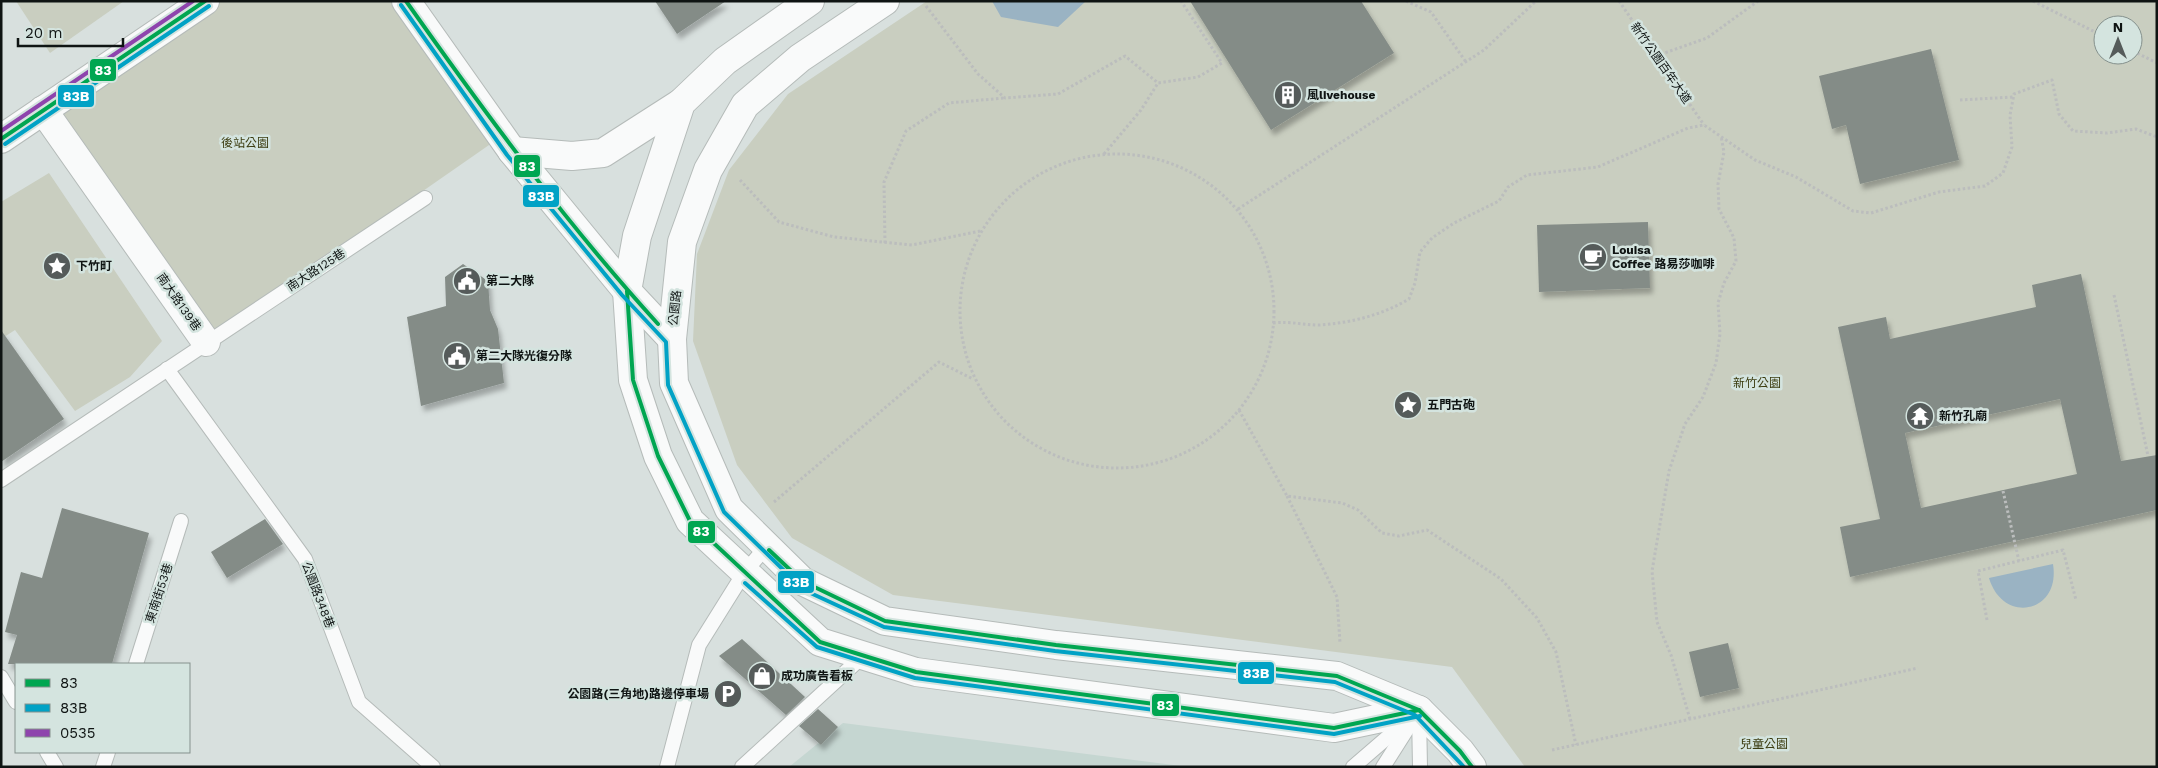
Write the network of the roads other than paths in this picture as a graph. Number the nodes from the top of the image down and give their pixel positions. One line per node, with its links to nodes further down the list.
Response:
1 (205, 1): 6 (street)
2 (406, 1): 8 (street)
3 (810, 1): 5 (street)
4 (886, 1): 11 (street, 公園路)
5 (681, 103): 8 (street); 10 (street)
6 (43, 110): 7 (street); 12 (street, 南大路139巷)
7 (1, 139)
8 (512, 151): 10 (street)
9 (425, 198): 12 (lane, 南大路125巷)
10 (627, 291): 11 (street); 17 (street)
11 (672, 339): 16 (street, 公園路)
12 (206, 342): 13 (lane, 南大路139巷)
13 (167, 369): 14 (lane, 南大路139巷); 27 (lane, 公園路348巷)
14 (1, 480)
15 (182, 521): 19 (lane, 東南街53巷)
16 (766, 547): 17 (lane); 22 (street, 公園路)
17 (744, 574): 18 (street); 28 (lane)
18 (863, 656): 22 (street); 29 (lane)
19 (136, 663)
20 (3, 685): 21 (lane)
21 (15, 701)
22 (1420, 710): 30 (lane); 31 (lane); 32 (lane); 33 (street)
23 (48, 753): 25 (lane)
24 (108, 753): 26 (lane)
25 (56, 767)
26 (103, 767)
27 (433, 767)
28 (667, 767)
29 (742, 767)
30 (1353, 767)
31 (1383, 767)
32 (1420, 767)
33 (1472, 767)

